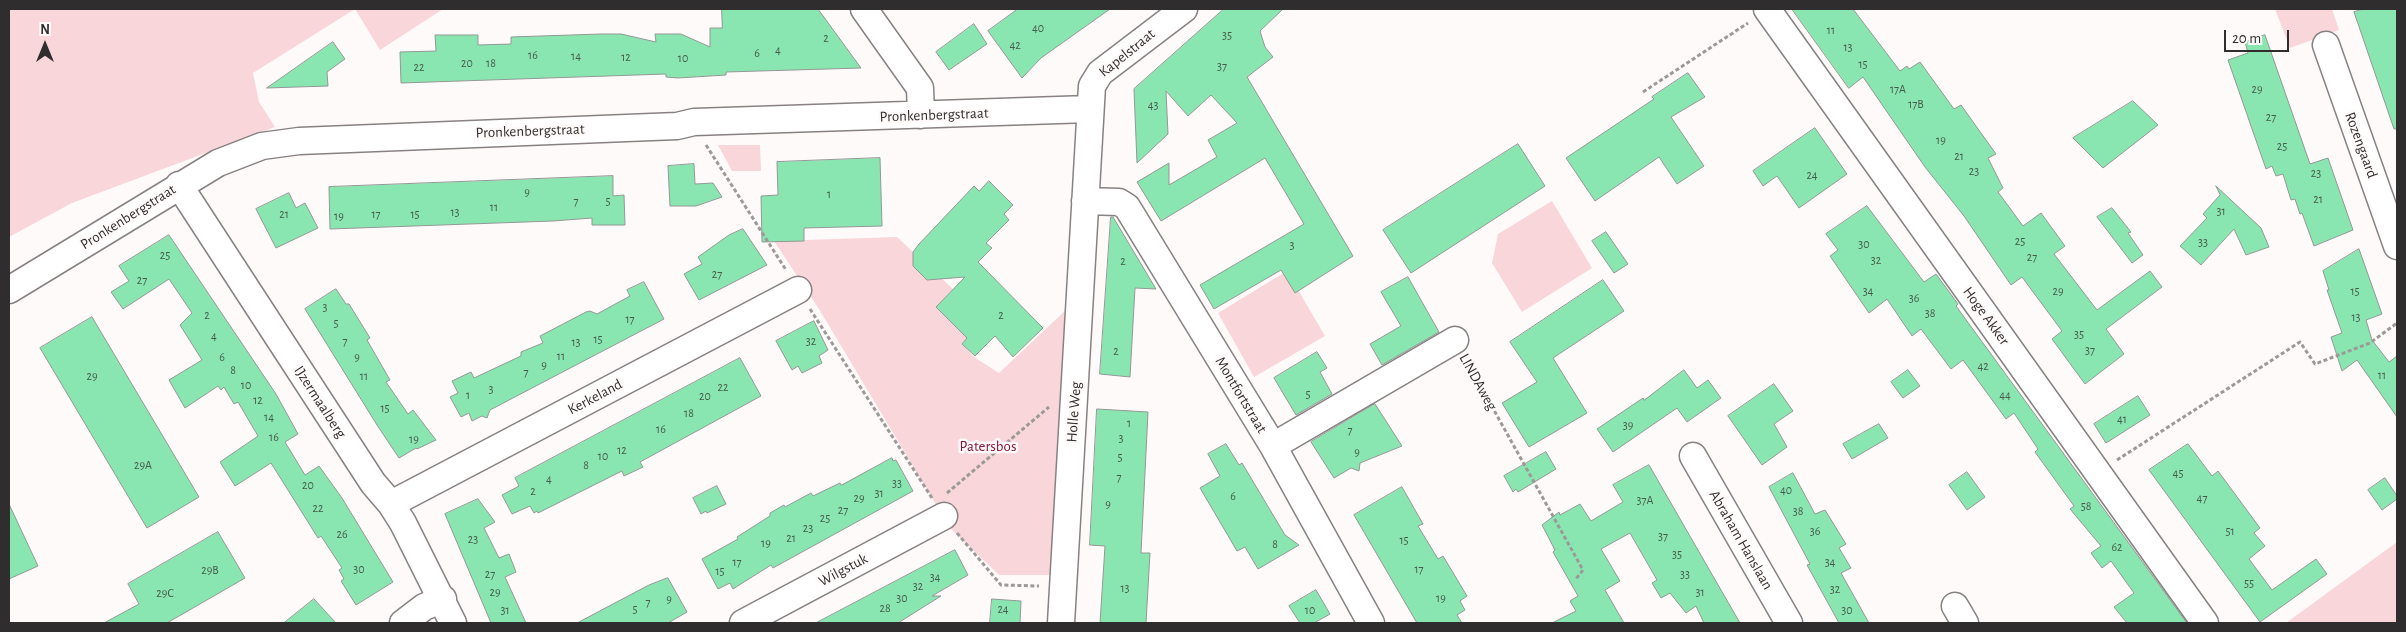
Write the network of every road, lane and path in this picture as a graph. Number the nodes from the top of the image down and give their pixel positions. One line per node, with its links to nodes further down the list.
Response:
1 (864, 9): 7 (street)
2 (1184, 9): 6 (street, Kapelstraat)
3 (1767, 10): 5 (path); 19 (street, Hoge Akker)
4 (2326, 45): 11 (street, Rozengaard)
5 (1643, 92)
6 (1090, 109): 7 (street, Pronkenbergstraat); 10 (street, Kapelstraat)
7 (921, 115): 8 (street, Pronkenbergstraat)
8 (694, 122): 9 (street, Pronkenbergstraat); 13 (path)
9 (179, 185): 12 (street, Pronkenbergstraat); 20 (street, IJzermaalberg)
10 (1085, 201): 16 (street, Holle Weg); 17 (street, Montfortstraat)
11 (2397, 246)
12 (9, 290)
13 (798, 290): 20 (street, Kerkeland); 21 (path)
14 (2397, 323): 19 (path)
15 (1455, 340): 17 (street, LINDAweg); 22 (path, LINDAweg)
16 (1076, 384): 21 (path); 23 (street, Holle Weg)
17 (1272, 446): 29 (street, Montfortstraat)
18 (1693, 456): 30 (street, Abraham Hanslaan)
19 (2098, 473): 31 (street, Hoge Akker)
20 (391, 504): 24 (street, IJzermaalberg)
21 (944, 516): 23 (path); 27 (street, Wilgstuk)
22 (1575, 580)
23 (1063, 588): 28 (street, Holle Weg)
24 (442, 599): 25 (street); 26 (street, IJzermaalberg)
25 (403, 623)
26 (453, 623)
27 (743, 623)
28 (1061, 623)
29 (1370, 623)
30 (1789, 623)
31 (2205, 623)

